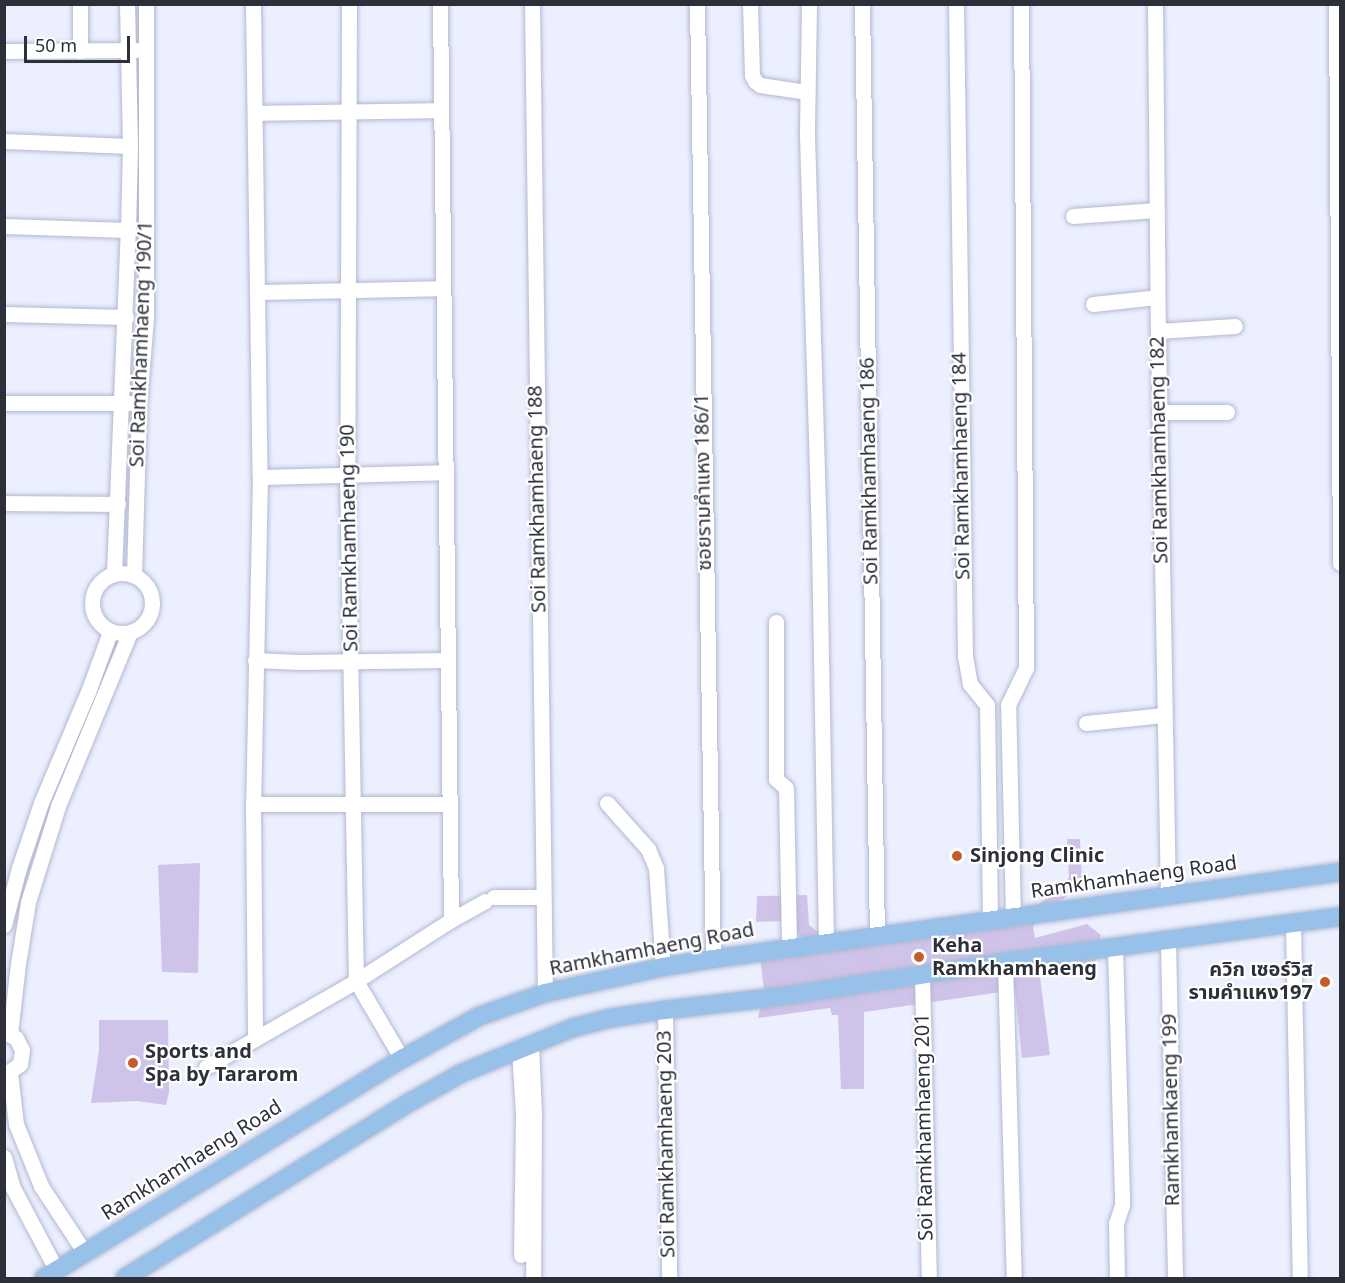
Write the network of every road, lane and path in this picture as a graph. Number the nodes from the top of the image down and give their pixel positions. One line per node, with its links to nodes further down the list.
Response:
1 (80, 4): 19 (street)
2 (127, 4): 16 (street, Soi Ramkhamhaeng 190/1)
3 (146, 4): 17 (street, Soi Ramkhamhaeng 190/1)
4 (253, 4): 23 (street)
5 (348, 4): 21 (street, Soi Ramkhamhaeng 190)
6 (440, 4): 22 (street)
7 (532, 4): 72 (street, Soi Ramkhamhaeng 188)
8 (697, 4): 84 (street, ซอยรามคำแหง 186/1)
9 (750, 4): 20 (street)
10 (809, 4): 20 (street)
11 (862, 4): 79 (street, Soi Ramkhamhaeng 186)
12 (956, 4): 58 (street, Soi Ramkhamhaeng 184)
13 (1021, 4): 59 (street)
14 (1155, 4): 26 (street, Soi Ramkhamhaeng 182)
15 (1336, 4): 49 (street)
16 (129, 50): 17 (street); 19 (street); 25 (street, Soi Ramkhamhaeng 190/1)
17 (146, 50): 41 (street, Soi Ramkhamhaeng 190/1)
18 (4, 51): 19 (street)
19 (80, 51)
20 (807, 92): 81 (street)
21 (348, 110): 22 (street); 23 (street); 31 (street, Soi Ramkhamhaeng 190)
22 (441, 110): 30 (street)
23 (255, 113): 32 (street)
24 (4, 141): 25 (street)
25 (130, 146): 29 (street, Soi Ramkhamhaeng 190/1)
26 (1157, 210): 27 (street); 33 (street, Soi Ramkhamhaeng 182)
27 (1072, 216)
28 (4, 226): 29 (street)
29 (128, 230): 36 (street, Soi Ramkhamhaeng 190/1)
30 (443, 288): 31 (street); 44 (street)
31 (347, 291): 32 (street); 45 (street, Soi Ramkhamhaeng 190)
32 (257, 292): 46 (street)
33 (1157, 297): 34 (street); 38 (street, Soi Ramkhamhaeng 182)
34 (1093, 304)
35 (4, 314): 36 (street)
36 (126, 317): 40 (street, Soi Ramkhamhaeng 190/1)
37 (1235, 326): 38 (street)
38 (1158, 332): 42 (street, Soi Ramkhamhaeng 182)
39 (4, 403): 40 (street)
40 (123, 403): 41 (street); 48 (street, Soi Ramkhamhaeng 190/1)
41 (139, 403): 51 (street, Soi Ramkhamhaeng 190/1)
42 (1159, 412): 43 (street); 60 (street, Soi Ramkhamhaeng 182)
43 (1227, 412)
44 (446, 472): 45 (street); 56 (street)
45 (347, 473): 46 (street); 57 (street, Soi Ramkhamhaeng 190)
46 (260, 477): 55 (street)
47 (4, 503): 48 (street)
48 (118, 504): 50 (street, Soi Ramkhamhaeng 190/1)
49 (1341, 563)
50 (114, 574): 51 (street); 53 (street)
51 (134, 575): 54 (street)
52 (776, 622): 83 (street)
53 (110, 632): 54 (street); 62 (street)
54 (130, 632): 63 (street)
55 (255, 660): 57 (street); 65 (street)
56 (448, 660): 57 (street); 67 (street)
57 (352, 662): 66 (street, Soi Ramkhamhaeng 190)
58 (987, 705): 59 (street); 68 (street)
59 (1008, 705): 69 (street)
60 (1164, 715): 61 (street); 71 (street, Soi Ramkhamhaeng 182)
61 (1086, 723)
62 (63, 749): 63 (street); 78 (street)
63 (79, 756): 91 (street)
64 (607, 803): 86 (street)
65 (253, 804): 66 (street); 92 (street)
66 (352, 804): 67 (street); 88 (street, Soi Ramkhamhaeng 190)
67 (448, 804): 75 (street)
68 (987, 807): 69 (street); 76 (street)
69 (1010, 807): 74 (street)
70 (1341, 873): 71 (main road, Ramkhamhaeng Road)
71 (1168, 896): 74 (main road, Ramkhamhaeng Road)
72 (542, 897): 75 (street); 89 (street, Soi Ramkhamhaeng 188)
73 (1341, 917): 77 (main road)
74 (1013, 918): 76 (main road, Ramkhamhaeng Road)
75 (451, 920): 88 (street)
76 (990, 921): 79 (main road, Ramkhamhaeng Road)
77 (1293, 923): 80 (main road); 110 (street)
78 (4, 925)
79 (877, 936): 81 (main road, Ramkhamhaeng Road)
80 (1168, 941): 82 (main road); 109 (street, Ramkhamkaeng 199)
81 (826, 943): 83 (main road, Ramkhamhaeng Road)
82 (1115, 947): 85 (main road); 108 (street)
83 (789, 948): 84 (main road, Ramkhamhaeng Road)
84 (713, 959): 86 (main road, Ramkhamhaeng Road)
85 (1005, 962): 87 (main road); 107 (street)
86 (663, 967): 89 (main road, Ramkhamhaeng Road)
87 (922, 975): 90 (main road); 106 (street, Soi Ramkhamhaeng 201)
88 (356, 981): 92 (street); 94 (street, Soi Ramkhamhaeng 190)
89 (545, 993): 94 (main road, Ramkhamhaeng Road)
90 (665, 1010): 93 (main road); 105 (street, Soi Ramkhamhaeng 203)
91 (7, 1033): 96 (street)
92 (255, 1040): 95 (street)
93 (525, 1047): 97 (street); 103 (main road)
94 (402, 1059): 100 (main road, Ramkhamhaeng Road)
95 (206, 1067)
96 (7, 1074): 98 (street)
97 (528, 1114): 101 (street); 104 (street)
98 (10, 1125): 100 (street)
99 (4, 1157): 102 (street)
100 (85, 1253): 102 (main road, Ramkhamhaeng Road)
101 (521, 1255)
102 (50, 1274)
103 (125, 1278)
104 (533, 1278)
105 (669, 1278)
106 (928, 1278)
107 (1014, 1278)
108 (1117, 1278)
109 (1175, 1278)
110 (1300, 1278)

